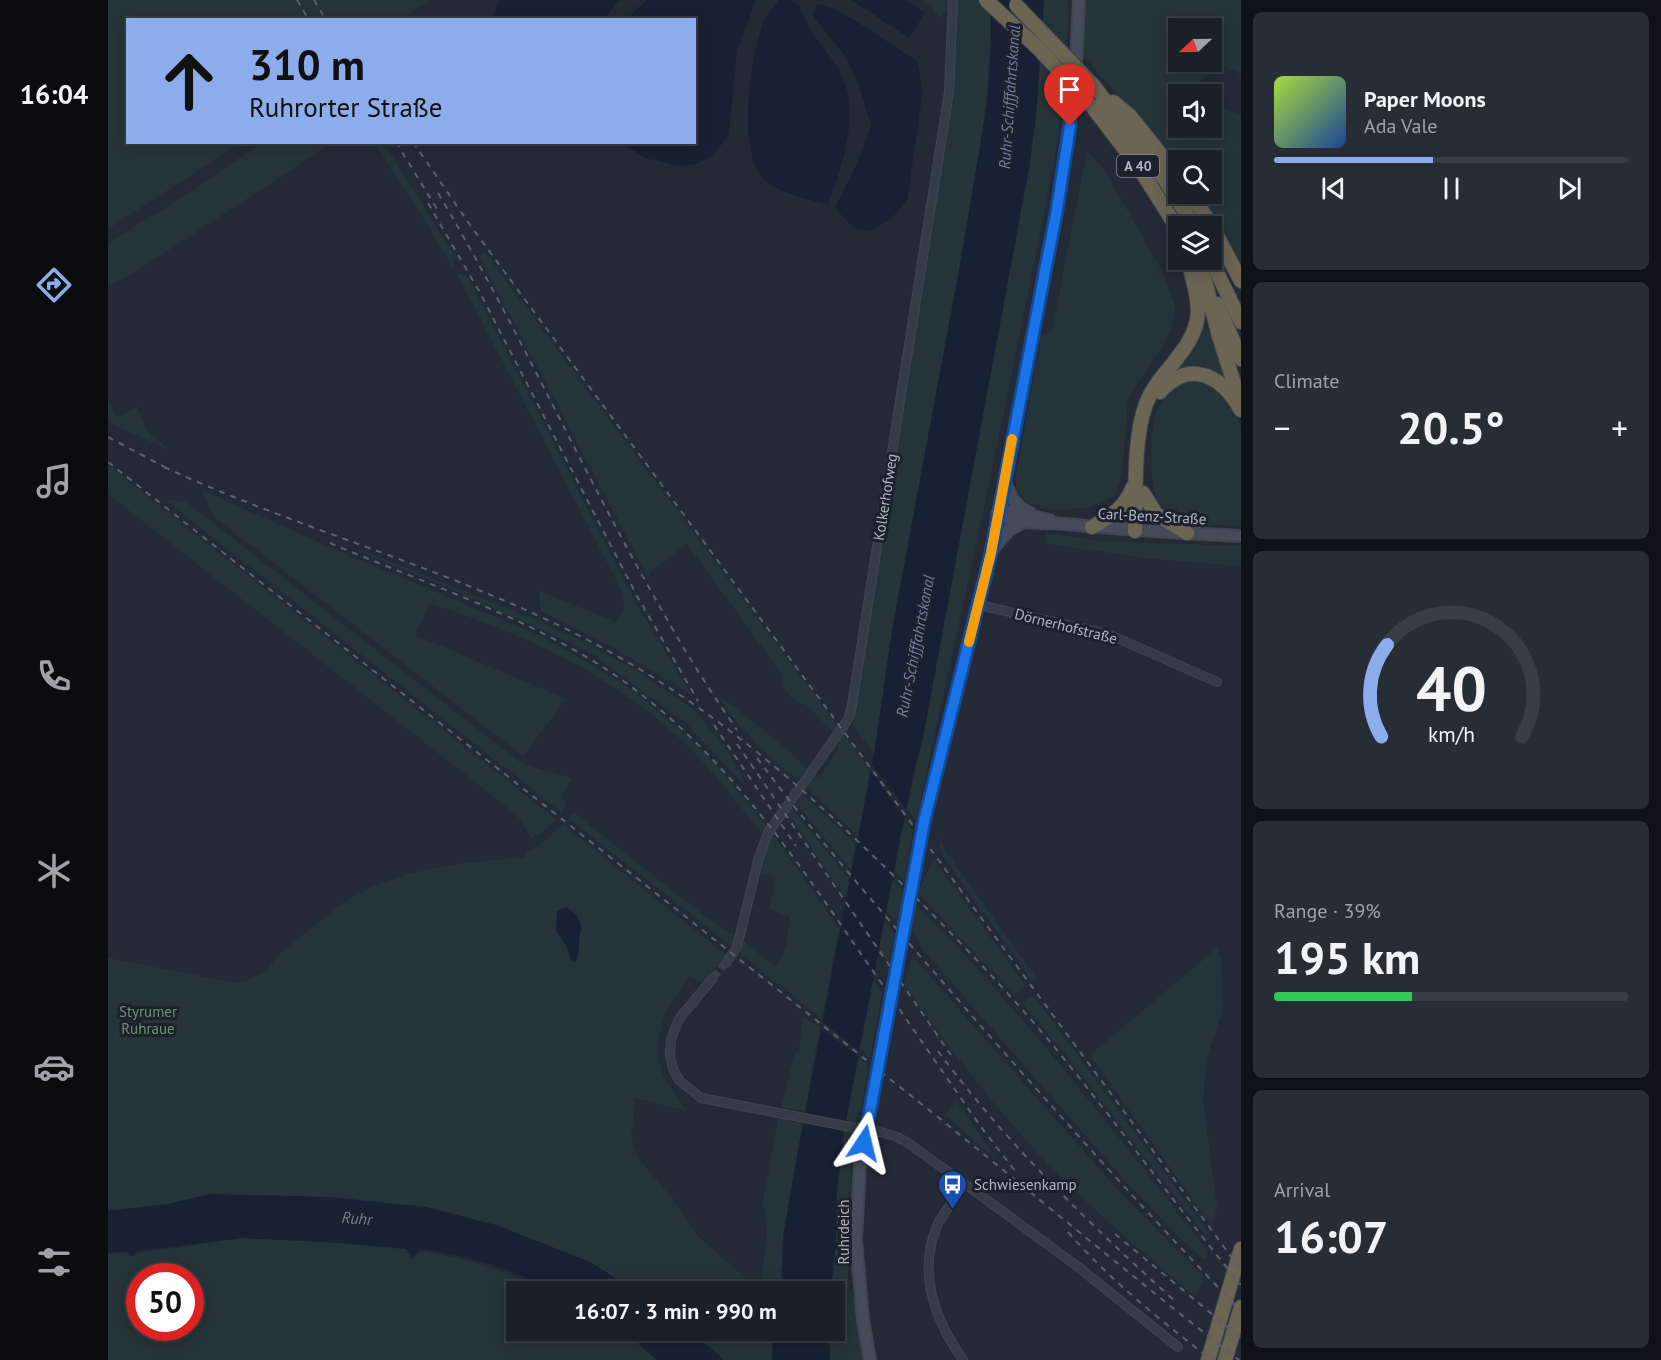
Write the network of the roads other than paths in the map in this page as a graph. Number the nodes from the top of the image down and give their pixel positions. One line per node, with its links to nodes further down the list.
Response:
1 (953, 0): 33 (street, Kolkerhofweg)
2 (986, 0): 8 (highway, A 40, bridge)
3 (1010, 0): 5 (highway, A 40, bridge)
4 (1079, 0): 19 (main road, Ruhrdeich)
5 (1093, 85): 6 (highway); 9 (highway, A 40)
6 (1168, 163)
7 (1197, 204): 14 (highway)
8 (1169, 216)
9 (1188, 216)
10 (1191, 270): 20 (highway)
11 (1200, 270): 13 (highway)
12 (1216, 270): 15 (highway)
13 (1204, 277): 16 (highway); 17 (highway)
14 (1241, 280)
15 (1241, 322)
16 (1241, 359)
17 (1241, 405)
18 (1241, 410): 21 (highway)
19 (1004, 479): 22 (main road, Ruhrdeich); 23 (main road)
20 (1136, 479): 26 (highway); 27 (highway)
21 (1143, 493): 27 (highway); 28 (highway)
22 (998, 513): 23 (main road, Carl-Benz-Straße); 24 (main road, Carl-Benz-Straße); 30 (main road, Ruhrdeich)
23 (1035, 515): 25 (main road, Carl-Benz-Straße)
24 (1022, 523): 25 (main road, Carl-Benz-Straße); 30 (main road)
25 (1062, 524): 26 (main road, Carl-Benz-Straße)
26 (1092, 528): 27 (main road, Carl-Benz-Straße)
27 (1140, 531): 28 (main road, Carl-Benz-Straße)
28 (1187, 533): 29 (main road, Carl-Benz-Straße)
29 (1241, 536)
30 (991, 553): 31 (main road, Ruhrdeich)
31 (979, 605): 32 (street, Dörnerhofstraße); 39 (main road, Ruhrdeich)
32 (1217, 682)
33 (726, 963)
34 (710, 981): 35 (street, bridge)
35 (965, 1184): 38 (street); 40 (street)
36 (1241, 1249): 41 (highway)
37 (1241, 1307): 42 (highway)
38 (1178, 1347)
39 (870, 1360)
40 (963, 1360)
41 (1208, 1360)
42 (1225, 1360)

